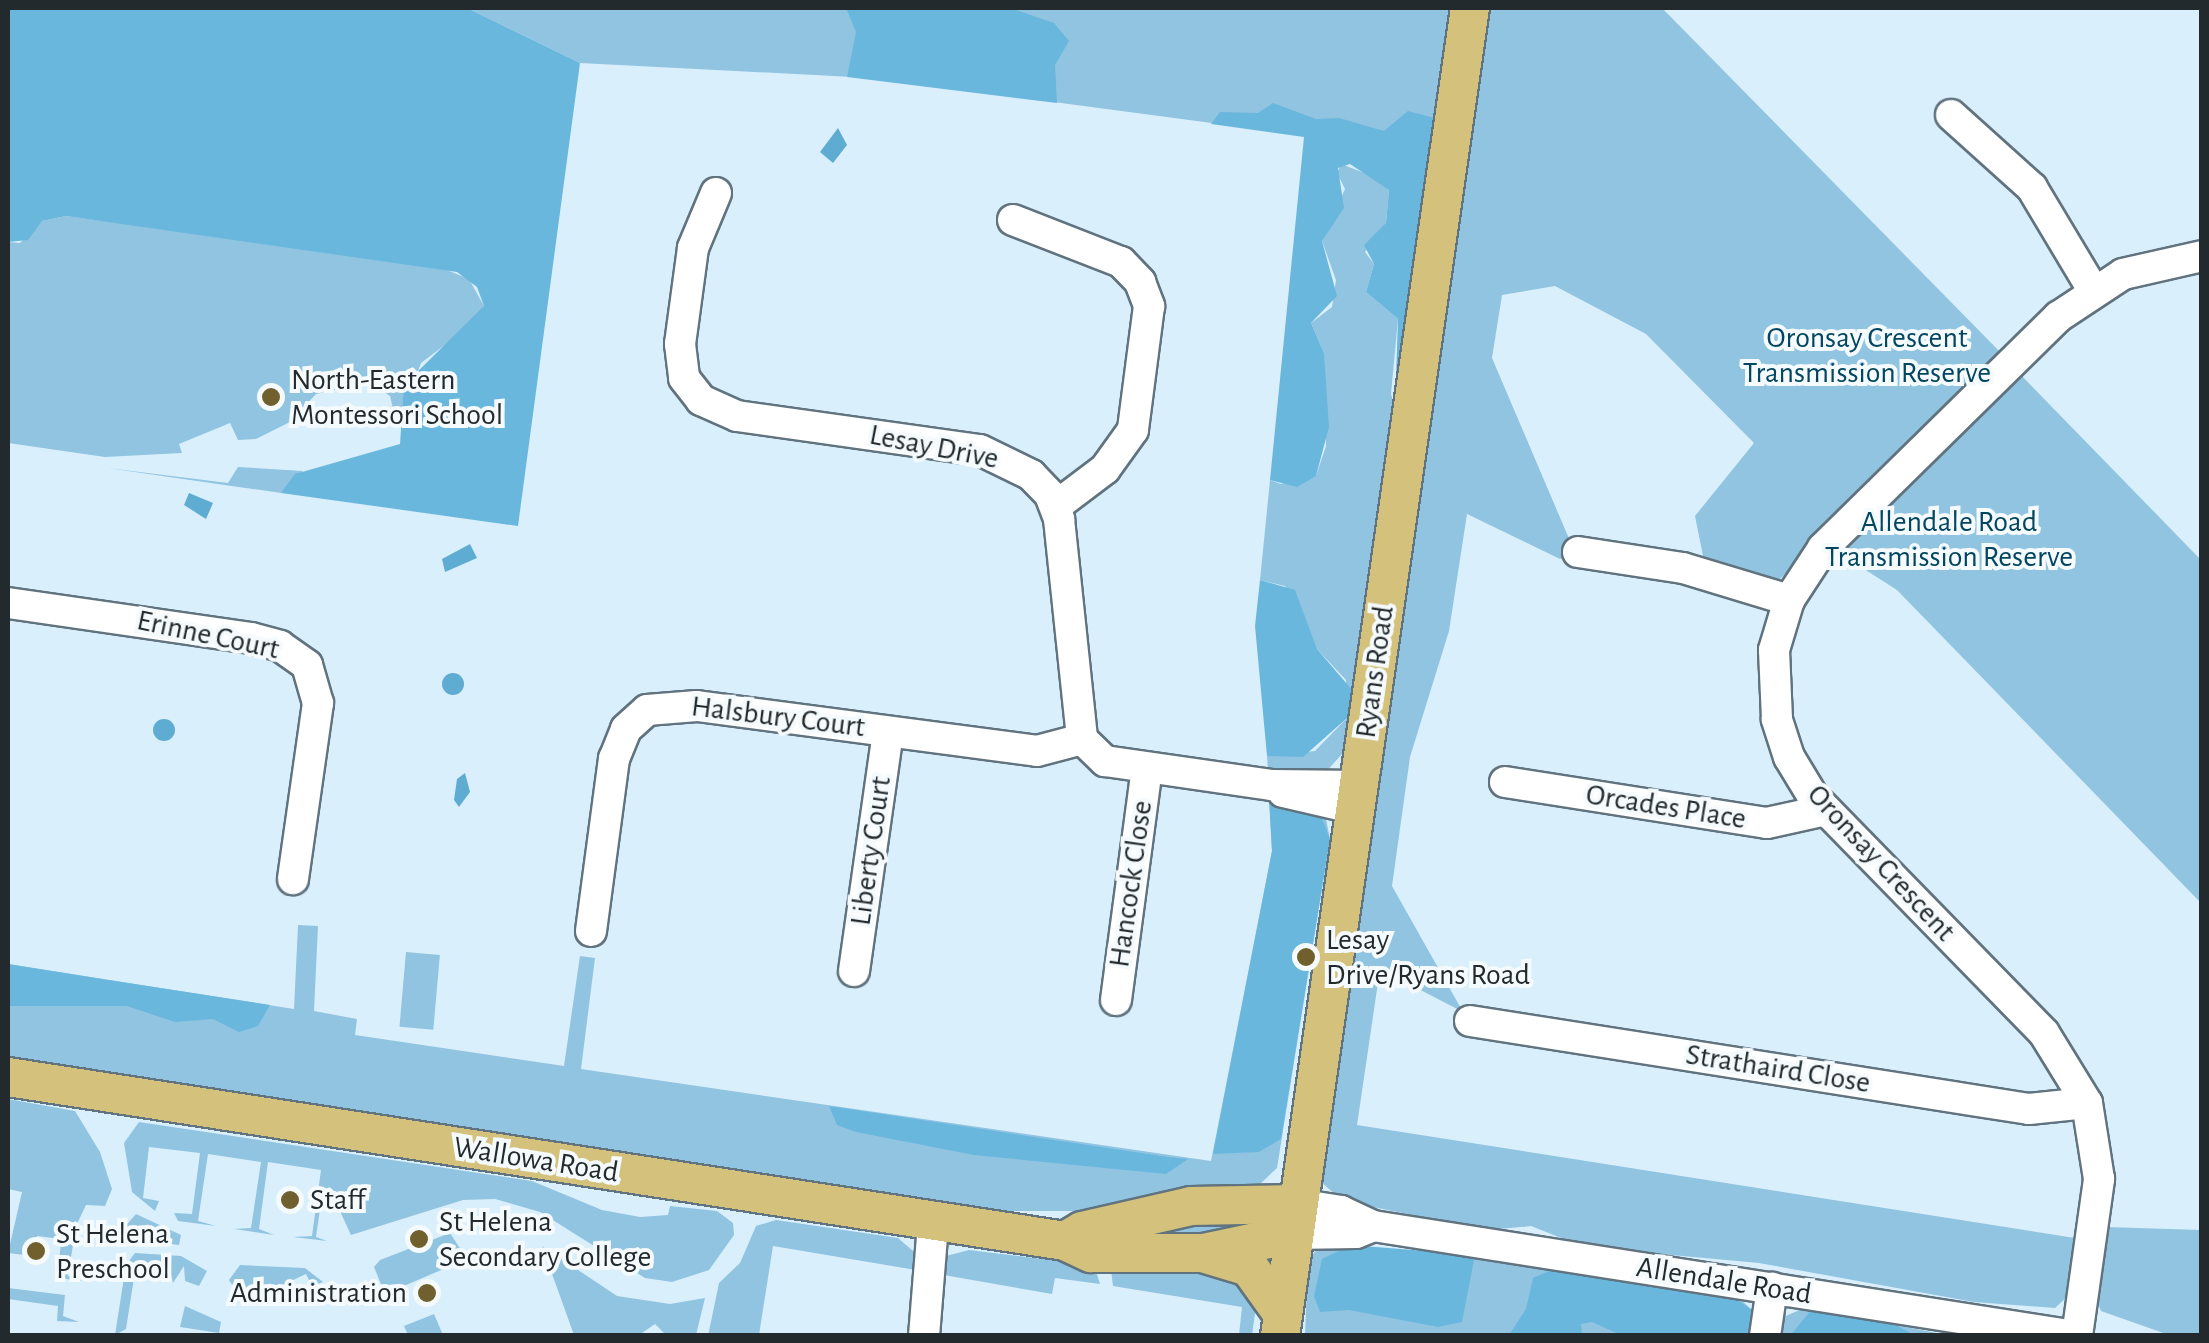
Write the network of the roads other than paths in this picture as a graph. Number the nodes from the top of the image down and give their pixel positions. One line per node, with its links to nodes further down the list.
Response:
1 (1470, 8): 15 (main road, Ryans Road)
2 (1951, 115): 6 (street)
3 (716, 193): 7 (street, Lesay Drive)
4 (1012, 219): 7 (street)
5 (2202, 256): 6 (street, Oronsay Crescent)
6 (2093, 290): 9 (street, Oronsay Crescent)
7 (1056, 506): 12 (street)
8 (1578, 552): 9 (street)
9 (1789, 600): 16 (street, Oronsay Crescent)
10 (8, 603): 17 (street, Erinne Court)
11 (888, 732): 12 (street, Halsbury Court); 18 (street, Halsbury Court); 19 (street, Liberty Court)
12 (1082, 739): 13 (street)
13 (1147, 768): 15 (street); 20 (street, Hancock Close)
14 (1505, 782): 16 (street, Orcades Place)
15 (1358, 797): 24 (main road, Ryans Road)
16 (1826, 810): 23 (street, Oronsay Crescent)
17 (293, 879)
18 (591, 931)
19 (854, 971)
20 (1116, 1000)
21 (1470, 1021): 23 (street, Strathaird Close)
22 (8, 1077): 25 (main road, Wallowa Road)
23 (2087, 1103): 34 (street, Oronsay Crescent)
24 (1295, 1219): 26 (main road, Wallowa Road); 27 (main road, Wallowa Road); 28 (street, Allendale Road); 29 (main road, Ryans Road)
25 (933, 1222): 26 (main road, Wallowa Road); 32 (street)
26 (1065, 1241): 27 (main road, Wallowa Road)
27 (1203, 1254): 29 (main road)
28 (1772, 1288): 30 (street, Allendale Road); 33 (street)
29 (1281, 1324)
30 (1980, 1328): 31 (street, Allendale Road)
31 (2018, 1331): 34 (street, Allendale Road)
32 (924, 1336)
33 (1765, 1336)
34 (2076, 1336)

